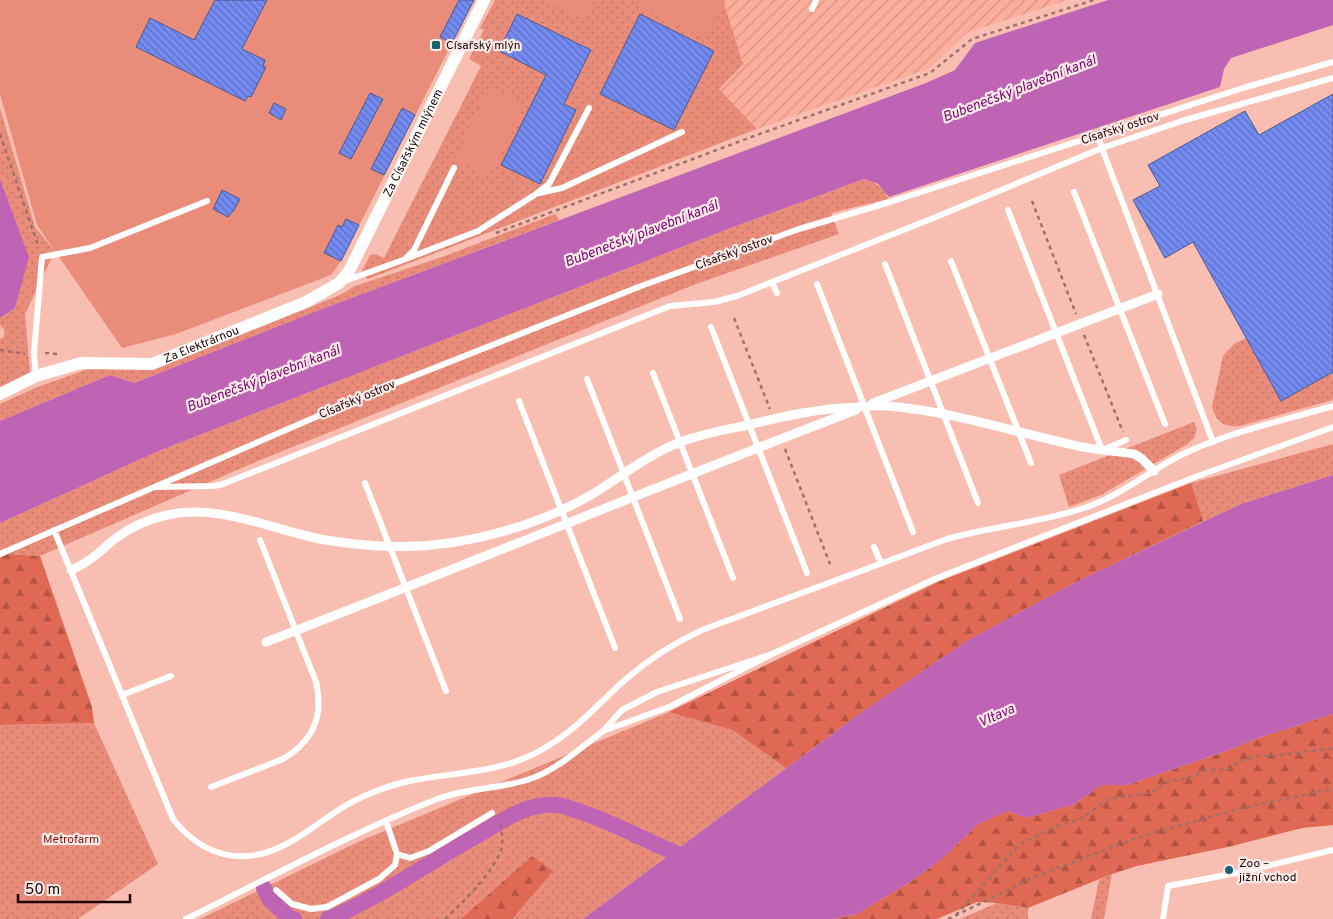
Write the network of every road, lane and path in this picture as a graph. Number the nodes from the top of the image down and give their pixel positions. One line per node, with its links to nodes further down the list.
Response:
1 (484, 0): 23 (street, Za Císařským mlýnem)
2 (816, 0): 4 (lane)
3 (1094, 0): 17 (path)
4 (812, 9)
5 (1333, 62): 10 (lane, Císařský ostrov)
6 (1333, 78): 11 (lane, Císařský ostrov)
7 (589, 108): 14 (lane)
8 (682, 132): 14 (lane)
9 (0, 134): 18 (path)
10 (1097, 135): 11 (lane); 54 (lane, Císařský ostrov)
11 (1102, 148): 22 (lane, Císařský ostrov); 26 (lane)
12 (454, 168): 19 (lane)
13 (1074, 192): 27 (lane)
14 (536, 194): 19 (lane)
15 (207, 201): 18 (lane)
16 (1008, 210): 29 (lane)
17 (492, 235)
18 (42, 257): 32 (lane)
19 (403, 260): 23 (lane)
20 (952, 261): 30 (lane)
21 (885, 264): 34 (lane)
22 (772, 282): 25 (lane); 54 (lane, Císařský ostrov)
23 (339, 283): 32 (street, Za Elektrárnou)
24 (817, 284): 37 (lane)
25 (777, 293)
26 (1158, 294): 27 (street); 46 (lane)
27 (1119, 309): 29 (street); 41 (lane)
28 (711, 327): 40 (lane)
29 (1056, 333): 30 (street); 48 (lane)
30 (990, 358): 34 (street); 43 (lane)
31 (653, 373): 45 (lane)
32 (36, 376): 35 (street, Za Elektrárnou)
33 (587, 379): 51 (lane)
34 (931, 381): 37 (street); 39 (lane)
35 (0, 394)
36 (519, 401): 57 (lane)
37 (865, 406): 39 (street); 40 (street); 47 (street); 60 (lane)
38 (1333, 406): 46 (lane)
39 (944, 414): 43 (street); 56 (lane)
40 (749, 424): 45 (street); 47 (lane)
41 (1165, 424)
42 (1333, 427): 74 (lane)
43 (1019, 431): 48 (street); 49 (lane)
44 (1126, 440): 48 (lane)
45 (680, 442): 51 (street); 52 (lane)
46 (1213, 442): 50 (lane)
47 (758, 448): 52 (street); 67 (lane)
48 (1102, 450): 50 (street)
49 (1031, 463)
50 (1154, 471): 65 (lane)
51 (623, 473): 55 (lane); 57 (street)
52 (692, 473): 55 (street); 68 (lane)
53 (365, 483): 62 (lane)
54 (152, 487): 59 (lane, Císařský ostrov)
55 (633, 496): 58 (street); 70 (lane)
56 (978, 503)
57 (561, 510): 58 (lane); 62 (street)
58 (566, 522): 69 (street); 73 (lane)
59 (54, 530): 64 (lane, Císařský ostrov); 66 (lane)
60 (913, 532)
61 (260, 540): 71 (lane)
62 (390, 546): 66 (street); 69 (lane)
63 (874, 547): 65 (lane)
64 (0, 554)
65 (881, 563): 77 (lane)
66 (71, 570): 77 (lane)
67 (807, 573)
68 (733, 578)
69 (406, 587): 71 (street); 76 (lane)
70 (680, 619)
71 (295, 630): 72 (street); 80 (lane)
72 (266, 642)
73 (615, 648)
74 (772, 654): 78 (lane); 78 (lane)
75 (171, 676): 77 (lane)
76 (446, 691)
77 (122, 695)
78 (603, 731): 83 (lane)
79 (1333, 748): 88 (path)
80 (212, 787)
81 (1333, 789): 88 (path)
82 (492, 813): 86 (lane)
83 (386, 821): 86 (lane); 89 (lane)
84 (502, 836): 90 (path)
85 (1333, 850): 92 (lane)
86 (397, 854): 87 (lane)
87 (276, 890)
88 (956, 915): 91 (path)
89 (186, 919)
90 (445, 919)
91 (948, 919)
92 (1163, 919)

